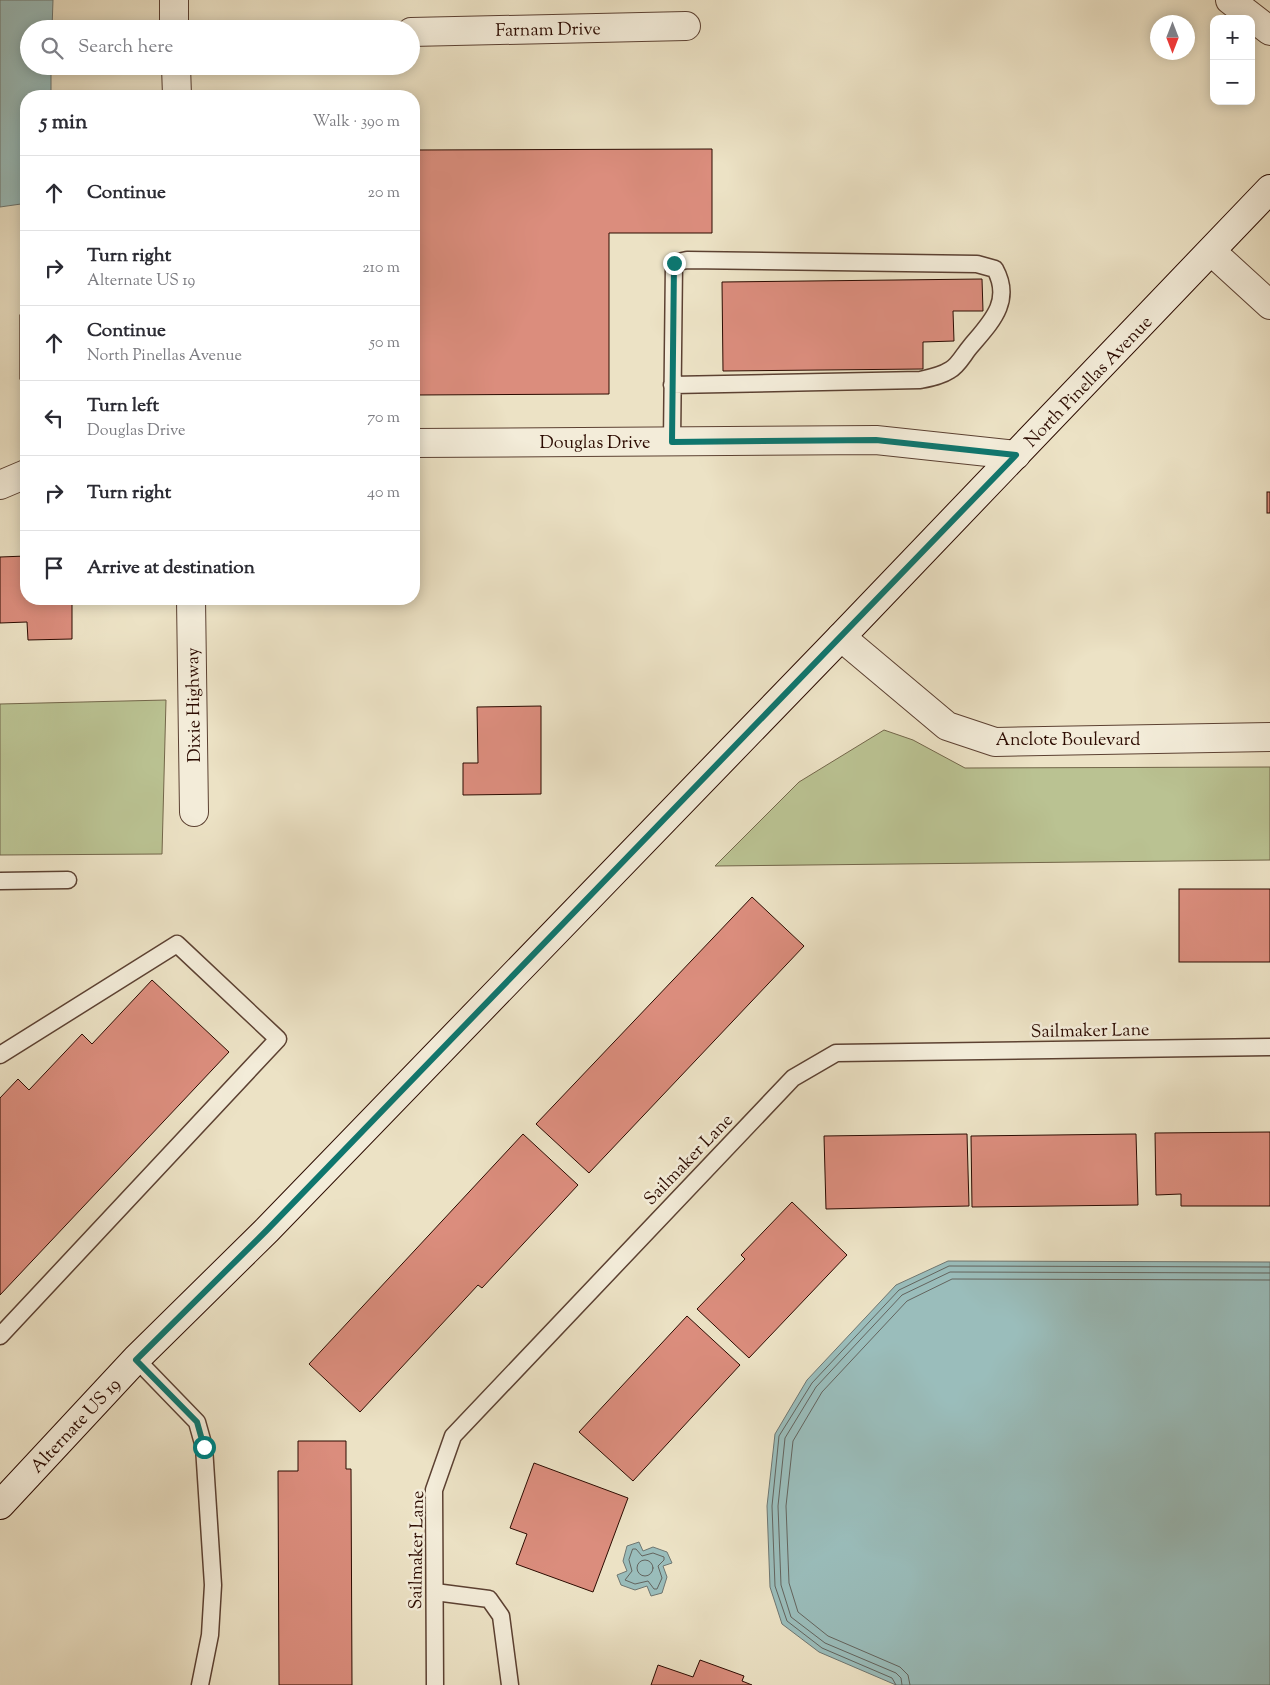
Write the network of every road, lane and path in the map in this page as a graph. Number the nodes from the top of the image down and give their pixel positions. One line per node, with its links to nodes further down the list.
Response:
1 (174, 0): 3 (main road)
2 (1230, 0): 6 (main road)
3 (174, 20)
4 (686, 26): 5 (main road, Farnam Drive)
5 (420, 32)
6 (1270, 32)
7 (176, 75): 8 (main road)
8 (177, 90)
9 (1270, 189): 10 (main road, North Pinellas Avenue)
10 (1212, 252): 11 (main road); 15 (main road, North Pinellas Avenue)
11 (1270, 305)
12 (672, 385): 12 (lane); 13 (lane)
13 (672, 442): 14 (main road, Douglas Drive); 15 (main road, Douglas Drive)
14 (420, 444)
15 (1016, 455): 19 (main road, North Pinellas Avenue)
16 (20, 477): 17 (main road)
17 (0, 485)
18 (191, 605): 21 (main road, Dixie Highway)
19 (841, 637): 20 (main road, Anclote Boulevard); 27 (main road, Alternate US 19)
20 (1270, 737)
21 (194, 812)
22 (68, 880): 23 (lane)
23 (0, 881)
24 (1270, 1047): 29 (lane, Sailmaker Lane)
25 (0, 1055): 26 (lane)
26 (0, 1336)
27 (136, 1360): 28 (main road, Alternate US 19); 30 (lane)
28 (0, 1505)
29 (435, 1592): 31 (lane, Sailmaker Lane); 32 (lane)
30 (200, 1685)
31 (435, 1685)
32 (510, 1685)

